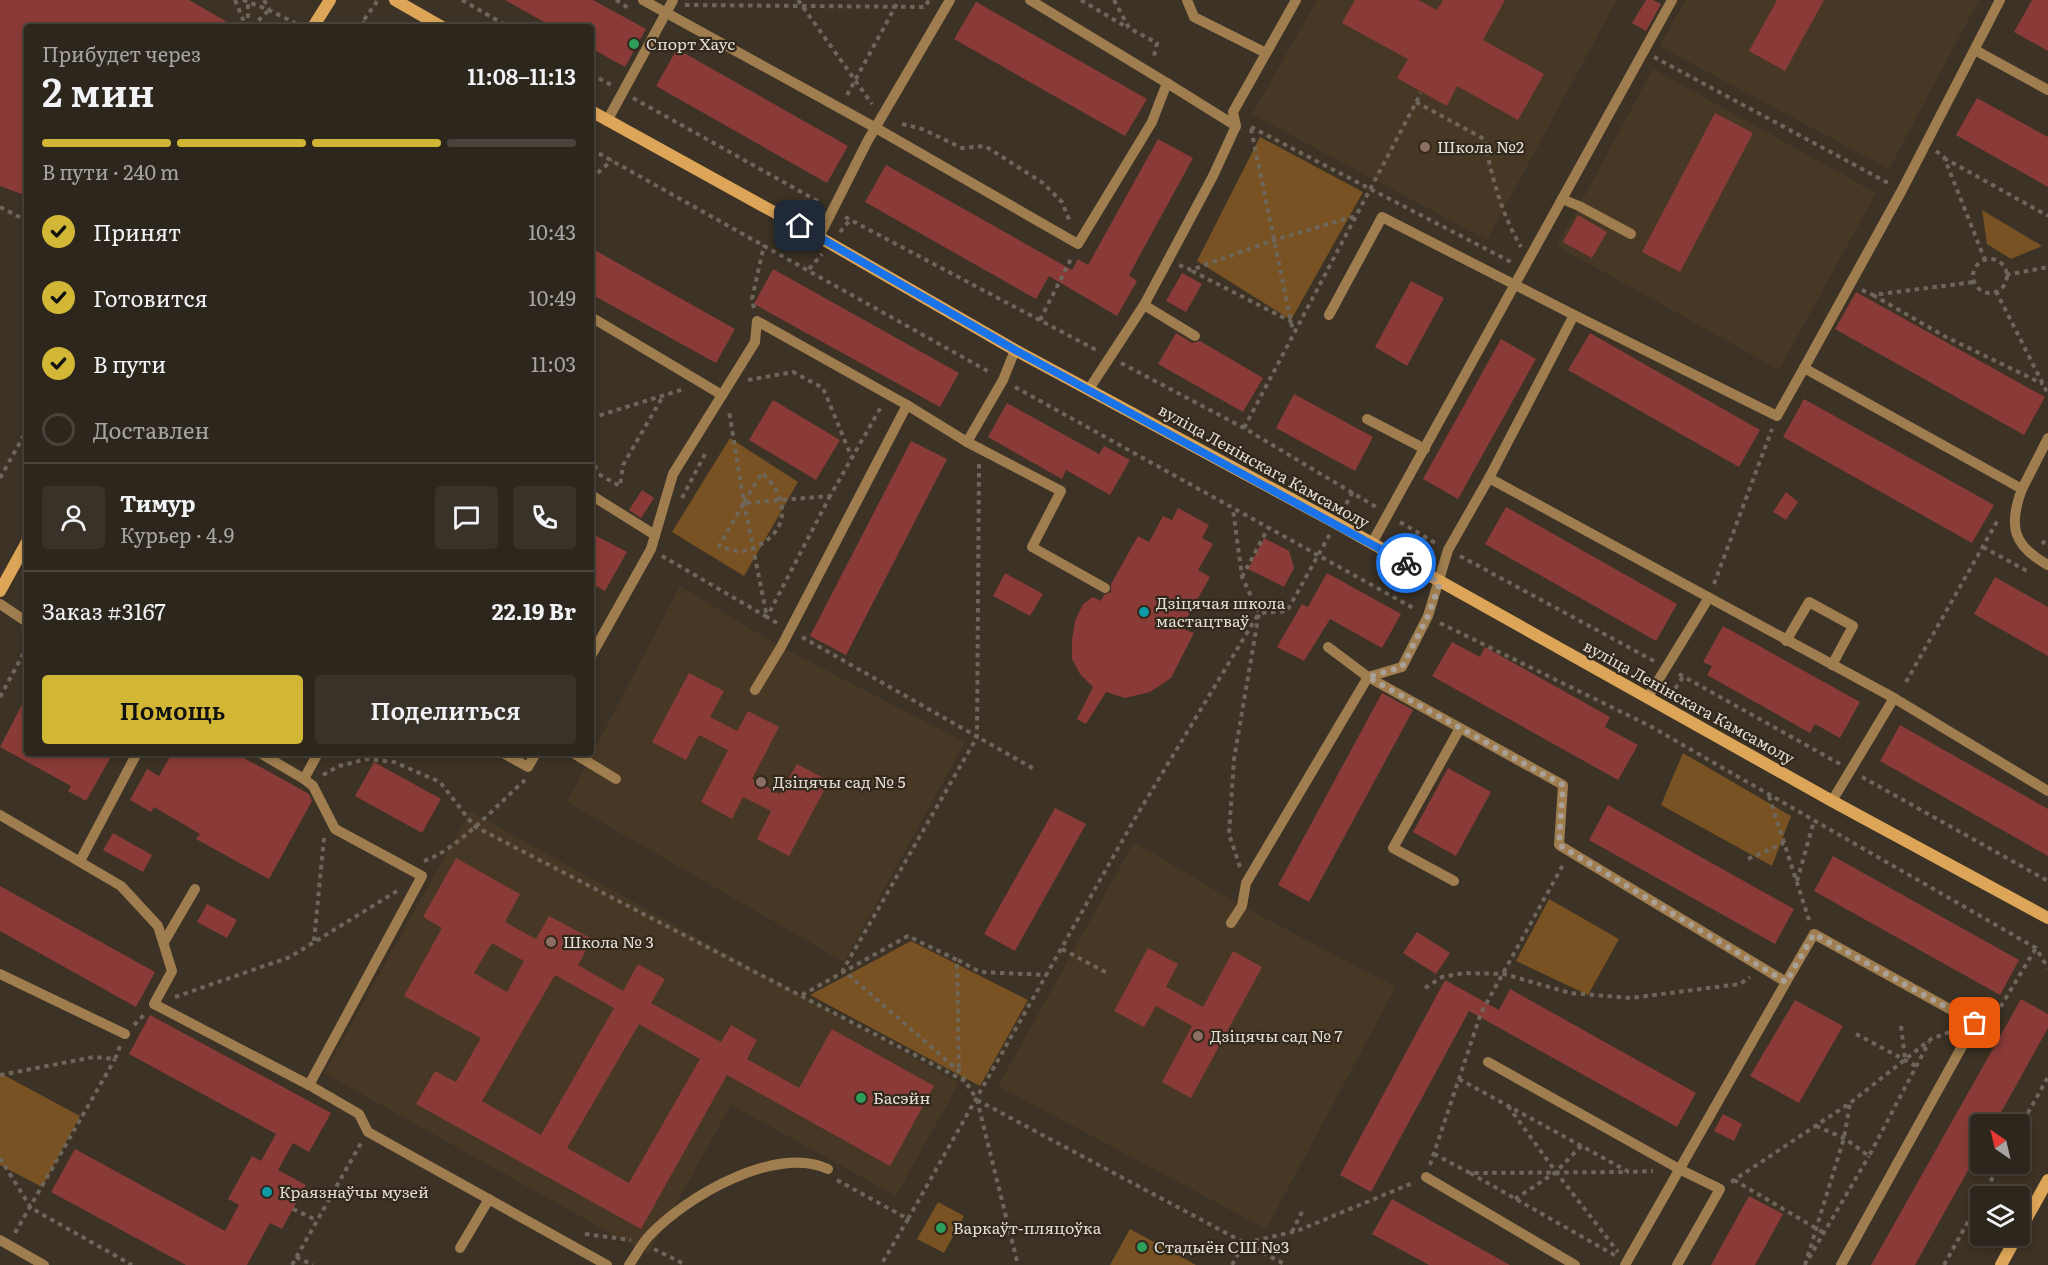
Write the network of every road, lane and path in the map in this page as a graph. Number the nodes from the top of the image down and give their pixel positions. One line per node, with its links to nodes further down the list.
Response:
1 (235, 0): 28 (path)
2 (264, 0): 26 (path)
3 (330, 0): 32 (main road)
4 (378, 0): 33 (path)
5 (395, 0): 34 (main road)
6 (462, 0): 35 (path)
7 (643, 0): 27 (lane)
8 (715, 0): 23 (path)
9 (798, 0): 24 (path)
10 (899, 0): 25 (path)
11 (929, 0): 25 (path)
12 (935, 0): 22 (lane)
13 (1030, 0): 43 (lane)
14 (1080, 0): 36 (path)
15 (1114, 0): 36 (path)
16 (1187, 0): 39 (lane)
17 (1296, 0): 39 (lane)
18 (1672, 0): 38 (lane)
19 (2000, 0): 37 (lane)
20 (247, 1): 26 (path); 29 (path)
21 (678, 3): 23 (path); 27 (lane)
22 (948, 3): 50 (lane)
23 (712, 6): 24 (path)
24 (802, 6): 25 (path); 42 (path)
25 (894, 7): 42 (path)
26 (269, 10): 30 (path); 31 (path)
27 (666, 13): 45 (lane); 48 (lane)
28 (247, 24)
29 (249, 24)
30 (253, 24)
31 (296, 24)
32 (315, 24)
33 (361, 24)
34 (437, 24)
35 (504, 24)
36 (1129, 28): 40 (path)
37 (1975, 51): 44 (lane); 54 (lane)
38 (1644, 52): 60 (path); 61 (lane)
39 (1266, 53): 52 (lane)
40 (1159, 63)
41 (594, 76): 45 (path)
42 (855, 79): 48 (path); 50 (path)
43 (1167, 83): 52 (lane); 70 (lane)
44 (2048, 90)
45 (624, 93): 51 (lane); 63 (path)
46 (1421, 93): 47 (path)
47 (1416, 102): 59 (path); 74 (path)
48 (840, 109): 53 (lane)
49 (594, 113): 51 (main road, вуліца Ленінскага Камсамолу)
50 (882, 117): 53 (lane); 70 (path)
51 (607, 121): 68 (main road, вуліца Ленінскага Камсамолу)
52 (1236, 126): 72 (lane)
53 (876, 128): 63 (lane); 70 (lane)
54 (1927, 142): 56 (path); 60 (lane)
55 (594, 151): 57 (path)
56 (1944, 157): 65 (path); 73 (path)
57 (612, 160): 58 (path); 71 (path)
58 (594, 176)
59 (1371, 190): 64 (path); 69 (path); 74 (path)
60 (1902, 190): 80 (lane)
61 (1562, 199): 67 (lane); 74 (lane)
62 (0, 207): 66 (path)
63 (834, 210): 68 (lane); 87 (path)
64 (1356, 216): 69 (path); 90 (path)
65 (2048, 216)
66 (24, 219)
67 (1631, 234)
68 (819, 237): 92 (main road, вуліца Ленінскага Камсамолу)
69 (1274, 240): 76 (path); 89 (path)
70 (1078, 244): 87 (path)
71 (764, 245): 88 (path); 95 (path)
72 (1168, 260): 76 (path); 83 (lane)
73 (1985, 260): 77 (path); 78 (path)
74 (1526, 265): 79 (lane)
75 (2048, 267): 77 (path)
76 (1191, 270): 89 (path)
77 (2006, 276): 81 (path)
78 (1974, 282): 81 (path); 82 (path)
79 (1516, 285): 84 (lane); 85 (lane); 114 (lane)
80 (1851, 285): 82 (path); 94 (lane)
81 (1996, 291): 97 (path)
82 (1873, 295): 97 (path)
83 (1143, 305): 91 (lane); 93 (lane)
84 (1329, 315)
85 (1574, 315): 105 (lane); 121 (lane)
86 (594, 319): 96 (lane)
87 (1040, 320): 93 (path)
88 (758, 321): 101 (lane); 102 (lane)
89 (1292, 322): 90 (path)
90 (1293, 331): 109 (path)
91 (1195, 336)
92 (1015, 350): 95 (lane); 99 (main road, вуліца Ленінскага Камсамолу)
93 (1110, 357): 99 (lane); 109 (path)
94 (1804, 368): 105 (lane); 122 (lane)
95 (1003, 380): 112 (lane); 128 (path)
96 (702, 383): 101 (lane); 103 (path)
97 (2043, 384): 100 (path)
98 (741, 389): 116 (path)
99 (1089, 389): 133 (main road, вуліца Ленінскага Камсамолу)
100 (2048, 394)
101 (722, 395): 132 (lane)
102 (888, 395): 104 (lane); 116 (path)
103 (663, 396): 106 (path); 119 (path)
104 (907, 405): 112 (lane); 152 (lane)
105 (1777, 416): 146 (path)
106 (594, 417)
107 (723, 418): 127 (path)
108 (1367, 419): 114 (lane)
109 (1244, 429): 130 (path)
110 (24, 435): 120 (path)
111 (2048, 438): 122 (lane)
112 (967, 442): 113 (lane)
113 (979, 448): 144 (lane); 166 (path)
114 (1425, 449): 130 (lane)
115 (707, 450): 126 (path)
116 (852, 458): 123 (path)
117 (594, 463): 119 (path)
118 (594, 472): 119 (path)
119 (599, 474)
120 (0, 478)
121 (1490, 478): 138 (lane); 146 (lane)
122 (2022, 489): 140 (lane)
123 (830, 496): 125 (path); 150 (path)
124 (594, 497): 132 (lane)
125 (781, 500): 127 (path); 127 (path); 137 (path)
126 (680, 503)
127 (744, 503): 137 (path); 137 (path)
128 (1233, 508): 131 (path); 142 (path)
129 (2002, 513): 136 (path)
130 (1388, 515): 133 (lane); 138 (path)
131 (1268, 528): 139 (path); 142 (path)
132 (655, 535): 155 (lane)
133 (1372, 543): 143 (main road, вуліца Ленінскага Камсамолу)
134 (665, 545): 150 (path)
135 (24, 547): 145 (main road)
136 (1983, 547): 141 (path); 160 (path)
137 (753, 549): 150 (path)
138 (1448, 550): 143 (lane); 158 (path)
139 (1318, 556): 148 (path); 149 (path)
140 (2048, 565)
141 (2030, 573)
142 (1242, 578): 148 (path)
143 (1440, 583): 149 (lane); 163 (main road, вуліца Ленінскага Камсамолу)
144 (1105, 588)
145 (0, 591)
146 (1708, 599): 153 (lane); 158 (lane)
147 (0, 604): 151 (lane)
148 (1259, 613): 195 (path); 203 (path)
149 (1428, 616): 159 (lane); 180 (path)
150 (767, 617): 152 (path)
151 (24, 620)
152 (789, 630): 161 (lane); 166 (path)
153 (1786, 641): 157 (lane); 157 (lane)
154 (1328, 647): 159 (lane)
155 (594, 651)
156 (24, 653): 162 (path)
157 (1832, 665): 164 (lane)
158 (1667, 668): 163 (lane); 174 (path)
159 (1368, 677): 165 (lane); 195 (lane)
160 (1906, 682)
161 (755, 690)
162 (0, 697)
163 (1648, 697): 181 (main road, вуліца Ленінскага Камсамолу)
164 (1894, 699): 174 (lane); 179 (lane)
165 (1460, 728): 187 (lane); 192 (lane)
166 (977, 737): 173 (path); 207 (path)
167 (135, 756): 189 (lane)
168 (265, 756): 177 (lane)
169 (316, 756): 177 (lane)
170 (509, 756): 171 (lane)
171 (535, 756)
172 (578, 756): 178 (lane)
173 (1034, 769)
174 (1850, 770): 181 (lane); 194 (path)
175 (322, 776): 185 (path)
176 (528, 777): 185 (path)
177 (304, 779): 182 (lane)
178 (616, 779)
179 (2048, 791)
180 (1769, 795): 184 (path); 186 (path)
181 (1832, 801): 197 (main road, вуліца Ленінскага Камсамолу)
182 (327, 813): 191 (lane); 201 (path)
183 (0, 815): 189 (lane)
184 (1814, 821): 193 (path); 202 (path)
185 (474, 826): 190 (path); 214 (path)
186 (1784, 843): 188 (path); 193 (path)
187 (1570, 852): 205 (lane); 210 (path)
188 (1748, 859)
189 (80, 861): 200 (lane)
190 (419, 862)
191 (422, 876): 201 (path); 230 (lane)
192 (1454, 880)
193 (1797, 881): 199 (path)
194 (2048, 881)
195 (1246, 883): 198 (lane)
196 (195, 889): 200 (lane)
197 (2048, 918)
198 (1231, 923)
199 (1814, 934): 212 (lane); 216 (lane)
200 (164, 942): 215 (lane)
201 (314, 942): 215 (path)
202 (2036, 948): 206 (path); 216 (path)
203 (1062, 949): 209 (path); 211 (path)
204 (957, 960): 207 (path); 211 (path); 225 (path)
205 (1763, 968): 210 (path); 212 (lane)
206 (2048, 968)
207 (843, 970): 214 (path); 225 (path)
208 (0, 974): 218 (lane)
209 (1109, 974)
210 (1504, 974): 213 (path); 228 (path)
211 (1047, 975): 231 (path)
212 (1786, 982): 243 (lane)
213 (1425, 988)
214 (801, 996): 229 (path)
215 (154, 1004): 218 (path); 230 (lane)
216 (1975, 1023): 220 (path); 285 (lane)
217 (1901, 1026): 222 (path)
218 (125, 1034): 221 (path)
219 (1856, 1034): 222 (path)
220 (1931, 1039): 222 (path); 224 (path)
221 (115, 1059): 226 (path); 253 (path)
222 (1905, 1059): 224 (path); 232 (path)
223 (1488, 1062): 243 (lane)
224 (1916, 1066): 240 (path)
225 (959, 1071): 229 (path)
226 (0, 1075)
227 (2048, 1077): 234 (path)
228 (1459, 1079): 233 (path); 239 (path)
229 (966, 1082): 231 (path)
230 (309, 1084): 236 (lane)
231 (977, 1101): 257 (path); 266 (path); 279 (path)
232 (1850, 1102): 235 (path); 237 (path)
233 (1508, 1106): 238 (path); 244 (path)
234 (2028, 1114)
235 (1815, 1125): 237 (path); 248 (path)
236 (368, 1132): 251 (lane); 259 (path)
237 (1844, 1138): 240 (path); 260 (path)
238 (1582, 1146): 244 (path); 245 (path)
239 (1434, 1154): 246 (path); 247 (path)
240 (1869, 1156): 262 (path)
241 (0, 1158): 253 (path)
242 (828, 1169): 257 (path); 265 (lane)
243 (1681, 1170): 245 (path); 250 (lane); 270 (lane)
244 (1556, 1172): 245 (path); 246 (path); 252 (path); 270 (path)
245 (1629, 1172)
246 (1470, 1173): 252 (path)
247 (1426, 1178): 261 (path); 282 (lane)
248 (1734, 1180): 250 (path); 260 (path)
249 (2048, 1180): 256 (main road)
250 (1720, 1189): 283 (lane)
251 (489, 1199): 268 (lane); 275 (lane)
252 (1515, 1199): 270 (path)
253 (31, 1208): 264 (path); 272 (path)
254 (293, 1209): 259 (path)
255 (1303, 1210): 261 (path)
256 (2030, 1212)
257 (908, 1219): 278 (path)
258 (1970, 1219): 286 (path)
259 (316, 1220): 269 (path)
260 (1816, 1230): 262 (path); 284 (path)
261 (1292, 1232): 266 (path)
262 (1824, 1233): 284 (path)
263 (579, 1234): 265 (path)
264 (4, 1242): 271 (lane)
265 (640, 1242): 276 (lane); 277 (path)
266 (1244, 1244): 280 (path); 281 (path)
267 (2011, 1246): 287 (main road)
268 (460, 1248)
269 (296, 1257): 273 (path); 274 (path)
270 (1625, 1264)
271 (44, 1265)
272 (132, 1265)
273 (292, 1265)
274 (313, 1265)
275 (607, 1265)
276 (629, 1265)
277 (686, 1265)
278 (881, 1265)
279 (1018, 1265)
280 (1232, 1265)
281 (1286, 1265)
282 (1575, 1265)
283 (1677, 1265)
284 (1805, 1265)
285 (1841, 1265)
286 (1944, 1265)
287 (2001, 1265)

